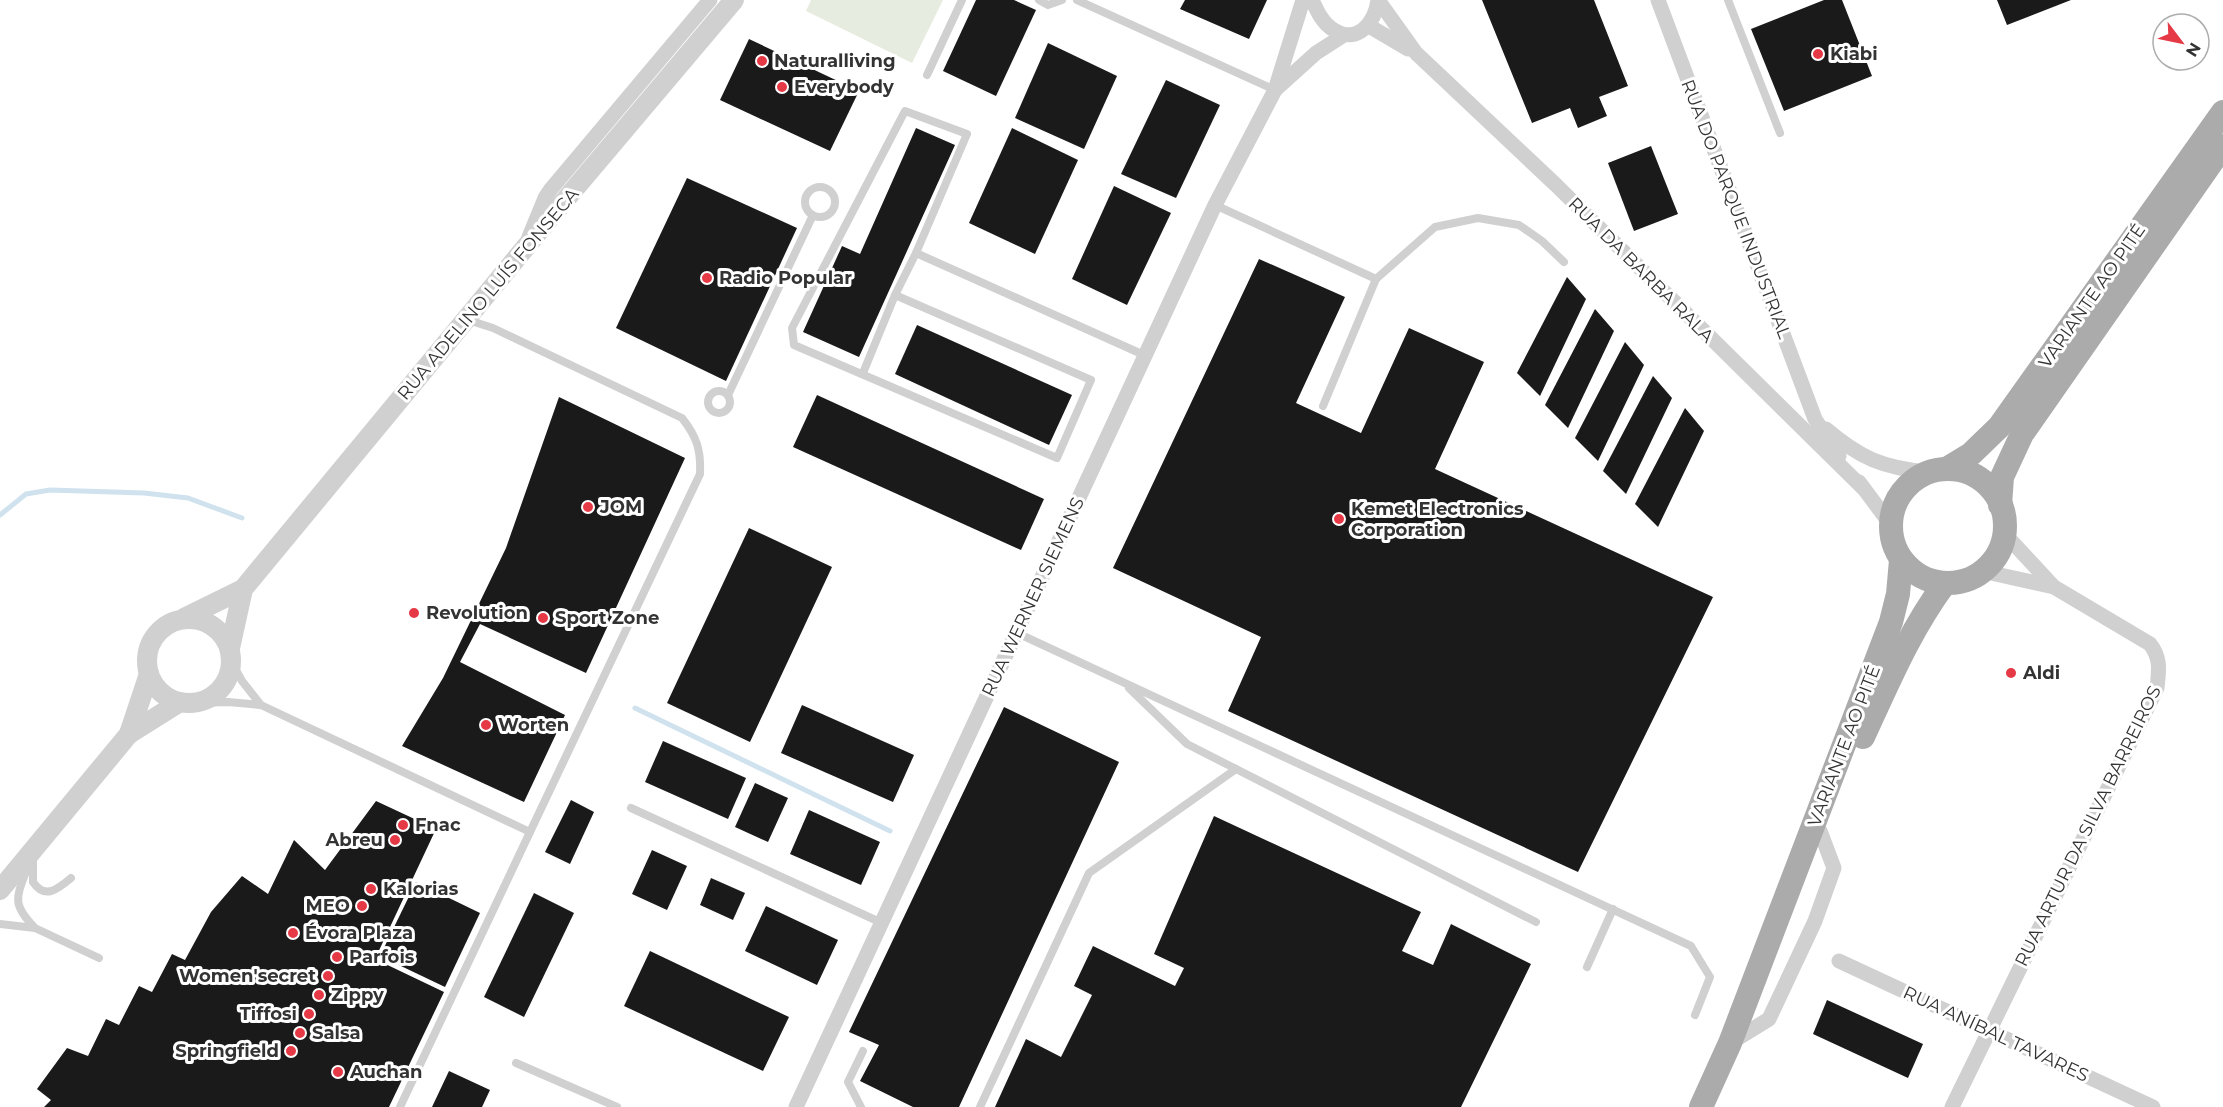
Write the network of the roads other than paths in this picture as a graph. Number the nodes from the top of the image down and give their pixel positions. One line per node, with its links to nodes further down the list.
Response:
1 (710, 0): 23 (street)
2 (734, 0): 23 (street, RUA ADELINO LUÍS FONSECA)
3 (962, 0): 15 (lane)
4 (1039, 0): 5 (lane)
5 (1062, 0)
6 (1077, 0): 16 (lane)
7 (1303, 0): 16 (street, RUA WERNER SIEMENS)
8 (1312, 0): 13 (street)
9 (1378, 0): 12 (street); 14 (street, RUA DA BARBA RALA)
10 (1658, 0): 32 (street, RUA DO PARQUE INDUSTRIAL)
11 (1728, 0): 18 (lane)
12 (1369, 26): 13 (street, RUA WERNER SIEMENS); 14 (street, RUA DA BARBA RALA)
13 (1344, 35): 16 (street, RUA WERNER SIEMENS)
14 (1416, 53): 34 (street, RUA DA BARBA RALA)
15 (927, 75)
16 (1275, 90): 20 (street, RUA WERNER SIEMENS)
17 (2223, 112): 33 (main road, VARIANTE AO PITÉ)
18 (1780, 133)
19 (2223, 146): 35 (main road, VARIANTE AO PITÉ)
20 (1215, 205): 25 (lane); 28 (street, RUA WERNER SIEMENS)
21 (813, 215): 30 (lane)
22 (916, 253): 26 (lane); 28 (lane); 29 (lane)
23 (519, 254): 27 (street, RUA ADELINO LUÍS FONSECA)
24 (1563, 262): 25 (lane)
25 (1376, 279): 31 (lane)
26 (895, 296): 29 (lane); 29 (lane)
27 (466, 319): 42 (street, RUA ADELINO LUÍS FONSECA); 54 (lane)
28 (1144, 355): 44 (street, RUA WERNER SIEMENS)
29 (863, 373)
30 (728, 395)
31 (1323, 406)
32 (1815, 419): 33 (street); 34 (street, RUA DA BARBA RALA)
33 (1938, 470): 35 (main road); 36 (main road)
34 (1864, 489): 36 (street, RUA DA BARBA RALA)
35 (2000, 505): 37 (main road)
36 (1891, 525): 38 (main road)
37 (2003, 532): 39 (main road); 41 (street)
38 (1901, 560): 40 (main road); 63 (main road, VARIANTE AO PITÉ)
39 (1982, 571): 40 (main road); 41 (street)
40 (1945, 583): 53 (main road, VARIANTE AO PITÉ)
41 (2054, 587): 68 (street, RUA ARTUR DA SILVA BARREIROS)
42 (243, 589): 43 (street, RUA ADELINO LUÍS FONSECA); 45 (street, RUA ADELINO LUÍS FONSECA)
43 (184, 618): 45 (street); 46 (street)
44 (1017, 633): 47 (lane); 60 (street, RUA WERNER SIEMENS)
45 (231, 655): 48 (street); 49 (lane)
46 (149, 674): 48 (street); 50 (street)
47 (1123, 682): 51 (lane); 58 (lane)
48 (188, 703): 49 (lane); 50 (street)
49 (261, 705): 54 (lane)
50 (129, 734): 55 (street)
51 (1236, 770): 59 (lane); 76 (lane)
52 (631, 808): 60 (lane)
53 (1821, 831): 63 (main road, VARIANTE AO PITÉ); 69 (street)
54 (530, 832): 72 (lane)
55 (34, 850): 56 (lane); 57 (street); 62 (lane)
56 (71, 878)
57 (0, 890)
58 (1613, 909): 66 (lane); 67 (lane)
59 (1536, 922)
60 (882, 923): 74 (street, RUA WERNER SIEMENS)
61 (0, 924): 62 (lane)
62 (35, 928): 64 (lane)
63 (1774, 930): 69 (main road, VARIANTE AO PITÉ)
64 (99, 958)
65 (1839, 961): 68 (street, RUA ANÍBAL TAVARES)
66 (1587, 967)
67 (1695, 1015)
68 (1989, 1031): 78 (street, RUA ARTUR DA SILVA BARREIROS); 79 (street, RUA ANÍBAL TAVARES)
69 (1730, 1043): 77 (main road, VARIANTE AO PITÉ)
70 (863, 1051): 75 (lane)
71 (516, 1062): 73 (lane)
72 (400, 1107)
73 (617, 1107)
74 (796, 1107)
75 (861, 1107)
76 (980, 1107)
77 (1701, 1107)
78 (1952, 1107)
79 (2153, 1107)

